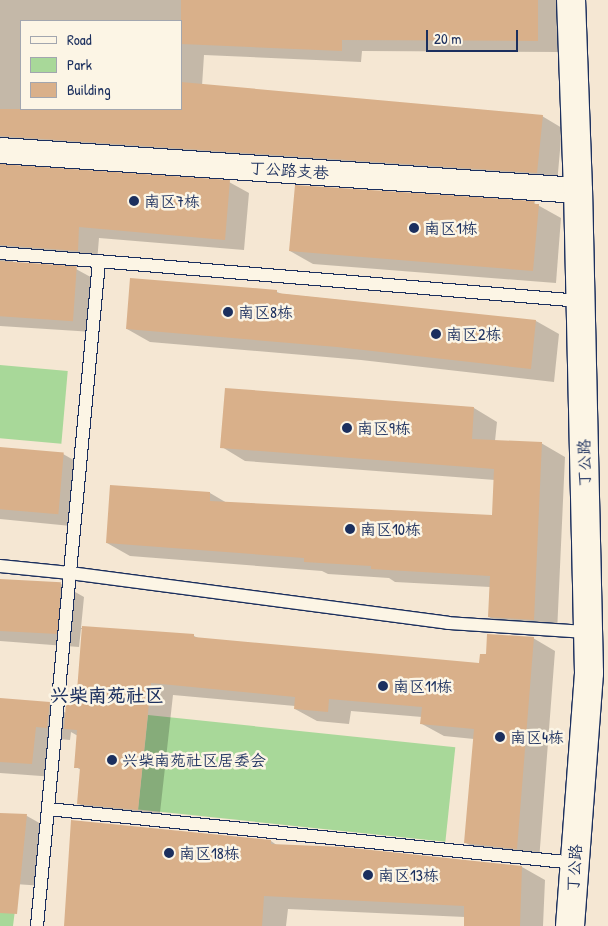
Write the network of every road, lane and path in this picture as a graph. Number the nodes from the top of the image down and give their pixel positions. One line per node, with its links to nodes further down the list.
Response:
1 (571, 0): 3 (street, 丁公路)
2 (0, 150): 3 (street, 丁公路支巷)
3 (578, 190): 6 (street, 丁公路)
4 (0, 254): 5 (lane)
5 (98, 262): 6 (lane); 8 (lane)
6 (581, 301): 9 (street, 丁公路)
7 (0, 566): 8 (lane)
8 (70, 573): 9 (lane); 10 (lane)
9 (588, 632): 11 (street, 丁公路)
10 (48, 809): 11 (lane); 12 (lane)
11 (575, 863): 13 (street, 丁公路)
12 (37, 926)
13 (570, 926)

